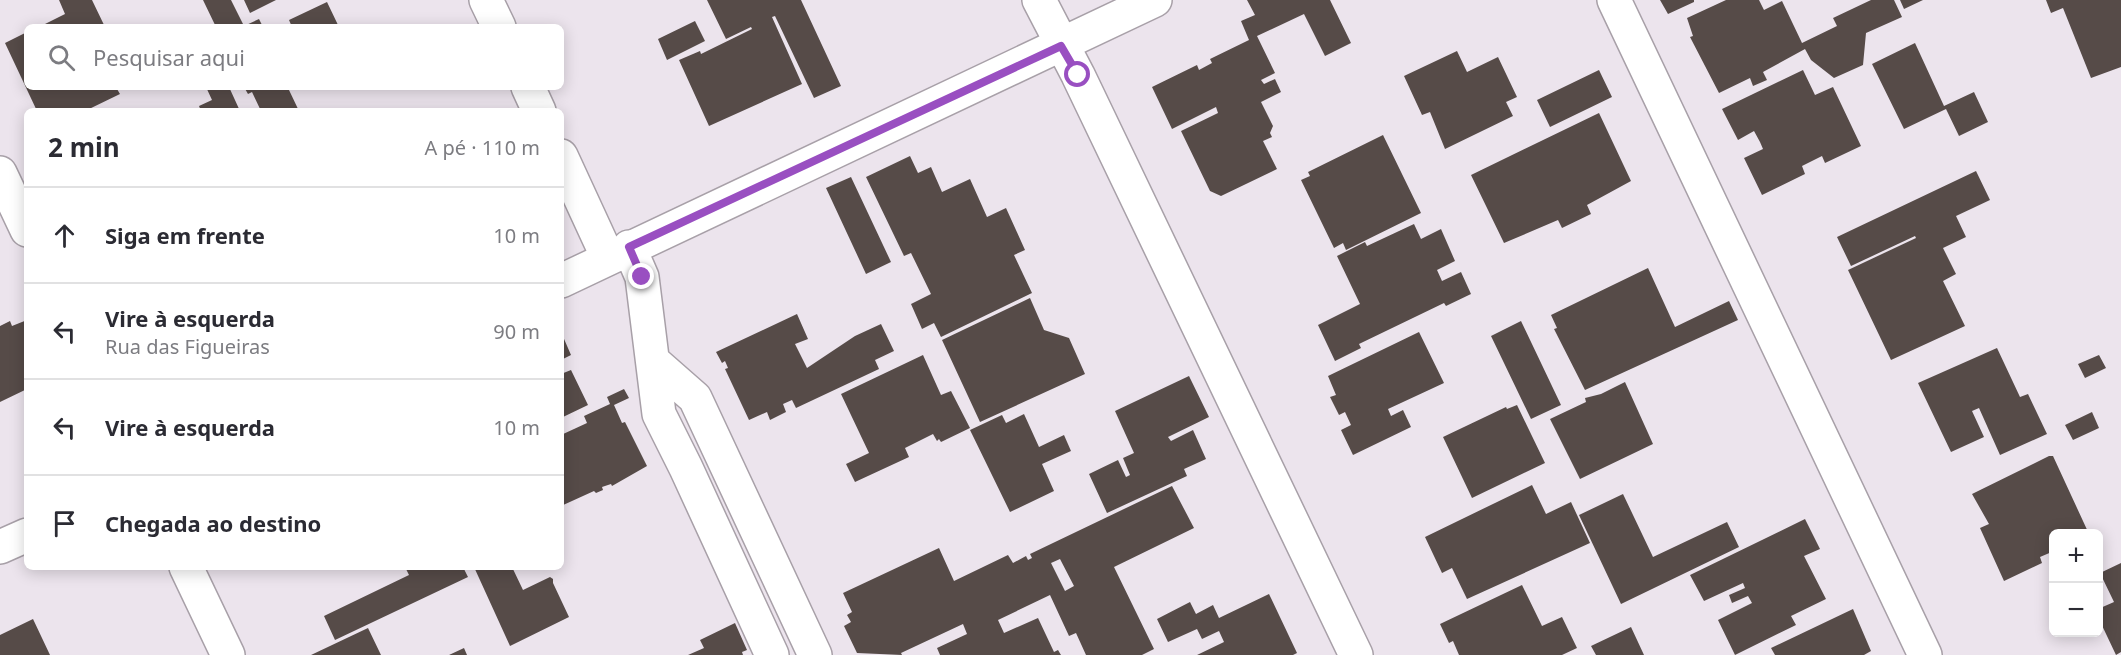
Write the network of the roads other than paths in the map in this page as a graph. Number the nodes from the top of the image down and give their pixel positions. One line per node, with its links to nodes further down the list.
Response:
1 (486, 0): 5 (street)
2 (1039, 0): 6 (street)
3 (1155, 0): 6 (street)
4 (1614, 0): 22 (street)
5 (498, 24)
6 (1061, 46): 12 (street); 21 (street)
7 (529, 90): 8 (street)
8 (538, 108)
9 (564, 161): 12 (street)
10 (0, 173): 11 (street)
11 (24, 224)
12 (619, 253): 13 (street); 14 (street)
13 (564, 280)
14 (654, 362): 19 (street); 20 (street)
15 (24, 536): 16 (street)
16 (0, 548)
17 (187, 570): 18 (street)
18 (228, 655)
19 (772, 655)
20 (815, 655)
21 (1356, 655)
22 (1925, 655)

